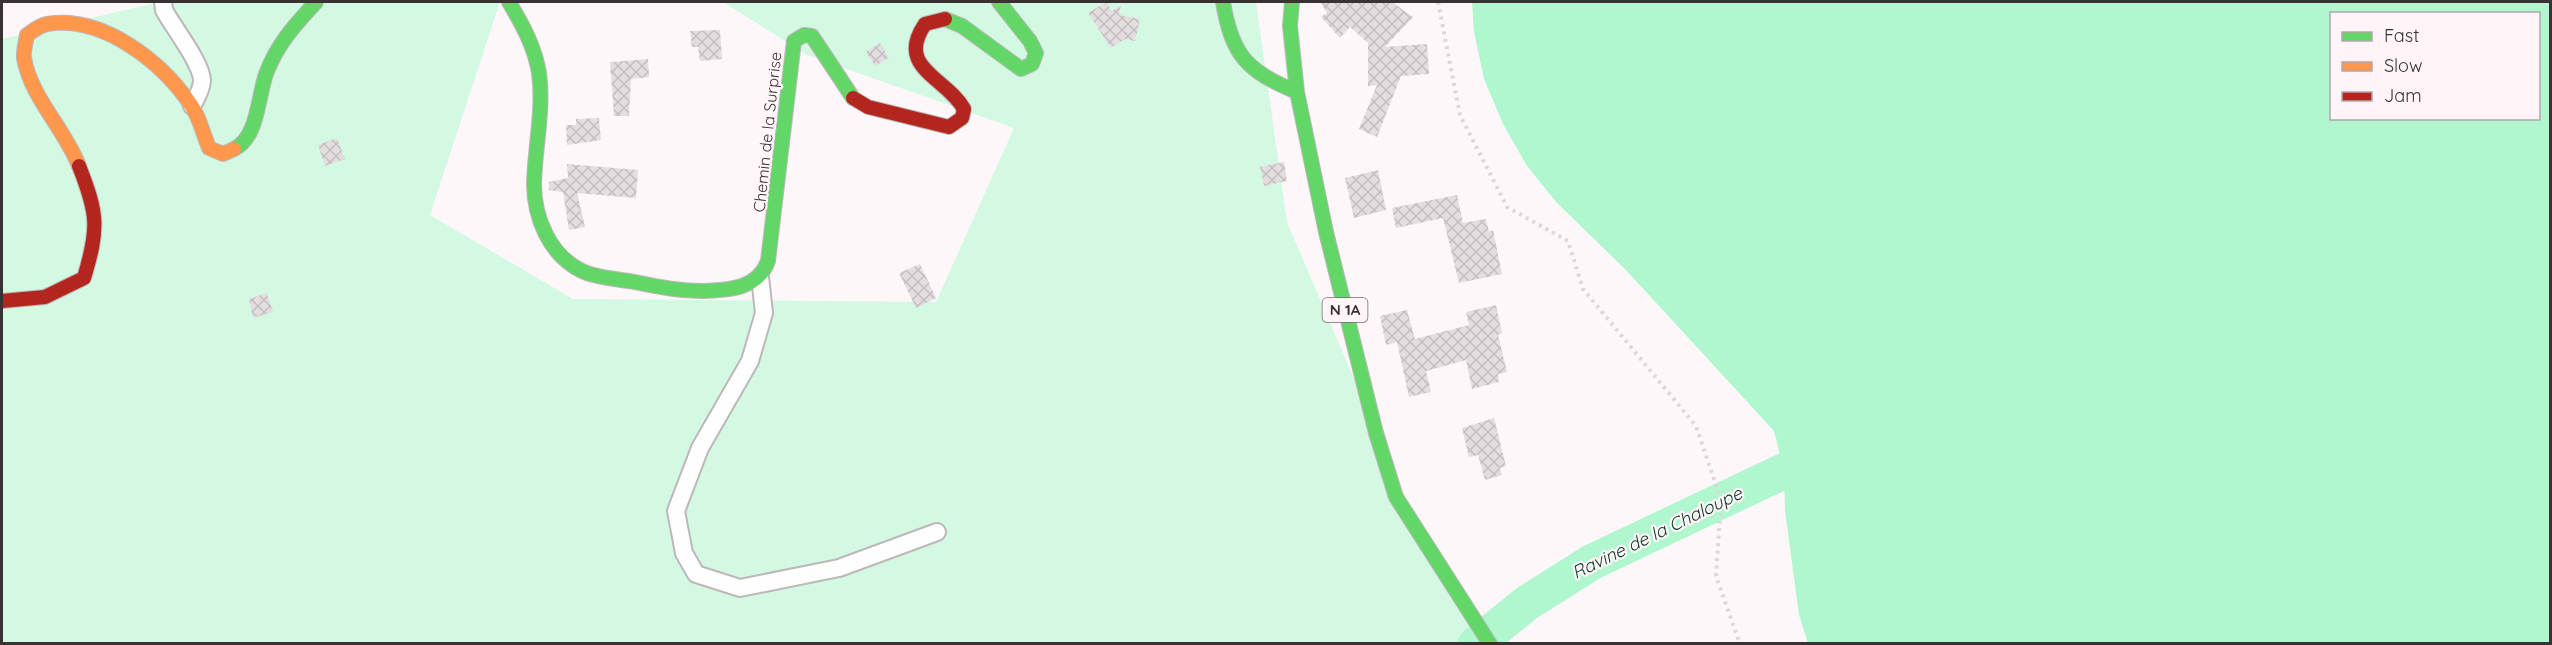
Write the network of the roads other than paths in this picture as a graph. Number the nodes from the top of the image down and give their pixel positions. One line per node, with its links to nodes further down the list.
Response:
1 (163, 2): 8 (street)
2 (316, 2): 8 (main road)
3 (508, 2): 9 (main road)
4 (999, 2): 9 (main road, Chemin de la Surprise)
5 (1224, 2): 7 (main road)
6 (1292, 2): 7 (main road, N 1A)
7 (1297, 92): 12 (main road, N 1A)
8 (192, 106): 10 (main road)
9 (760, 277): 11 (street)
10 (2, 301)
11 (937, 532)
12 (1490, 644)

